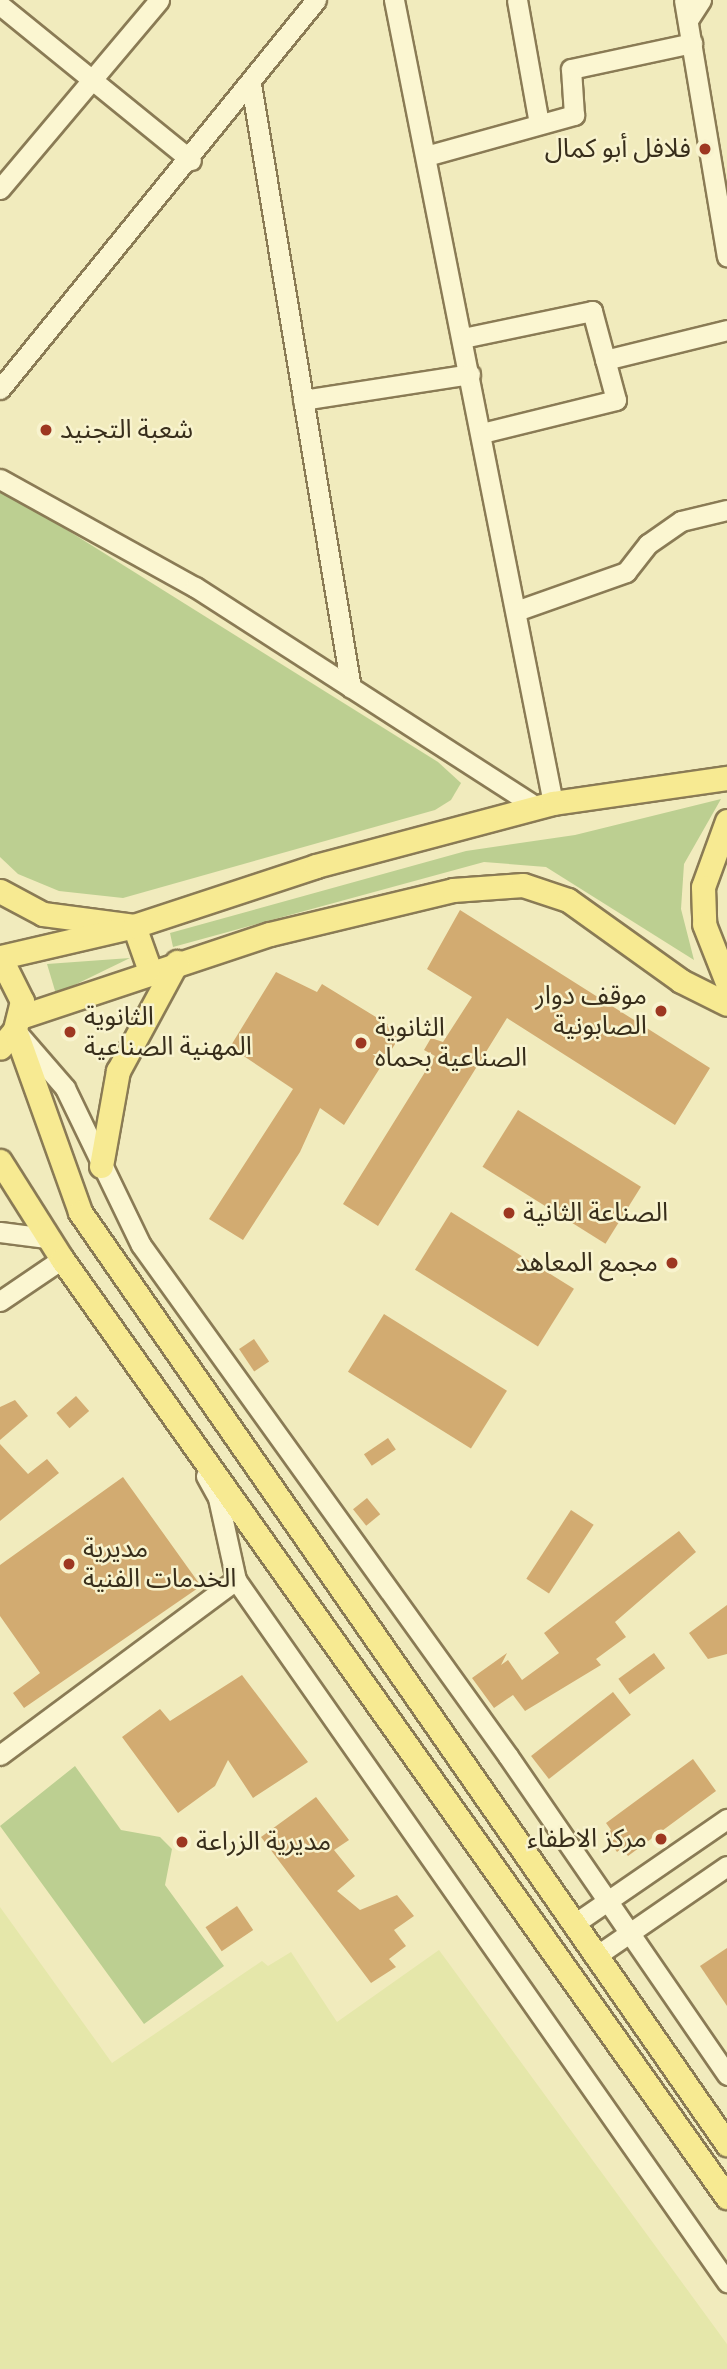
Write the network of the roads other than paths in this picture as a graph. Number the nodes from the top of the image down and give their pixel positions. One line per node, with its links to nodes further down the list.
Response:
1 (159, 0): 10 (street)
2 (316, 0): 11 (street)
3 (394, 0): 13 (street)
4 (517, 0): 12 (street)
5 (684, 0): 8 (street)
6 (701, 0): 8 (street)
7 (0, 5): 10 (street)
8 (688, 20): 9 (street)
9 (691, 43): 12 (street); 16 (street)
10 (95, 80): 14 (street); 15 (street)
11 (251, 84): 14 (street); 22 (street)
12 (539, 124): 13 (street)
13 (426, 156): 18 (street)
14 (191, 160): 21 (street)
15 (0, 189)
16 (727, 256)
17 (727, 330): 19 (street)
18 (463, 338): 19 (street); 20 (street)
19 (605, 360): 23 (street)
20 (470, 374): 22 (street); 23 (street)
21 (0, 389)
22 (303, 400): 27 (street)
23 (482, 433): 26 (street)
24 (0, 479): 27 (street)
25 (727, 510): 26 (street)
26 (516, 611): 29 (street)
27 (351, 688): 29 (street)
28 (727, 778): 29 (main road)
29 (545, 805): 32 (main road)
30 (727, 821): 36 (main road)
31 (0, 891): 32 (main road)
32 (134, 926): 33 (main road); 35 (main road)
33 (1, 957): 38 (main road)
34 (177, 962): 35 (main road); 37 (main road); 41 (main road)
35 (150, 971): 38 (main road)
36 (727, 982)
37 (727, 1004)
38 (18, 1024): 39 (main road); 41 (street); 54 (main road)
39 (0, 1048)
40 (0, 1161): 43 (main road)
41 (101, 1166): 53 (street)
42 (0, 1182): 43 (main road)
43 (19, 1198): 45 (main road)
44 (0, 1232): 45 (street)
45 (47, 1238): 46 (main road)
46 (62, 1259): 47 (street); 48 (main road)
47 (0, 1301)
48 (168, 1408): 49 (street); 59 (main road)
49 (236, 1580): 50 (street); 60 (street)
50 (0, 1755)
51 (727, 1819): 53 (street)
52 (727, 1866): 55 (street)
53 (608, 1898): 54 (street); 55 (street)
54 (574, 1924): 56 (main road)
55 (631, 1931): 56 (street); 57 (street)
56 (596, 1956): 58 (main road)
57 (727, 2075)
58 (727, 2144)
59 (727, 2197)
60 (727, 2282)

